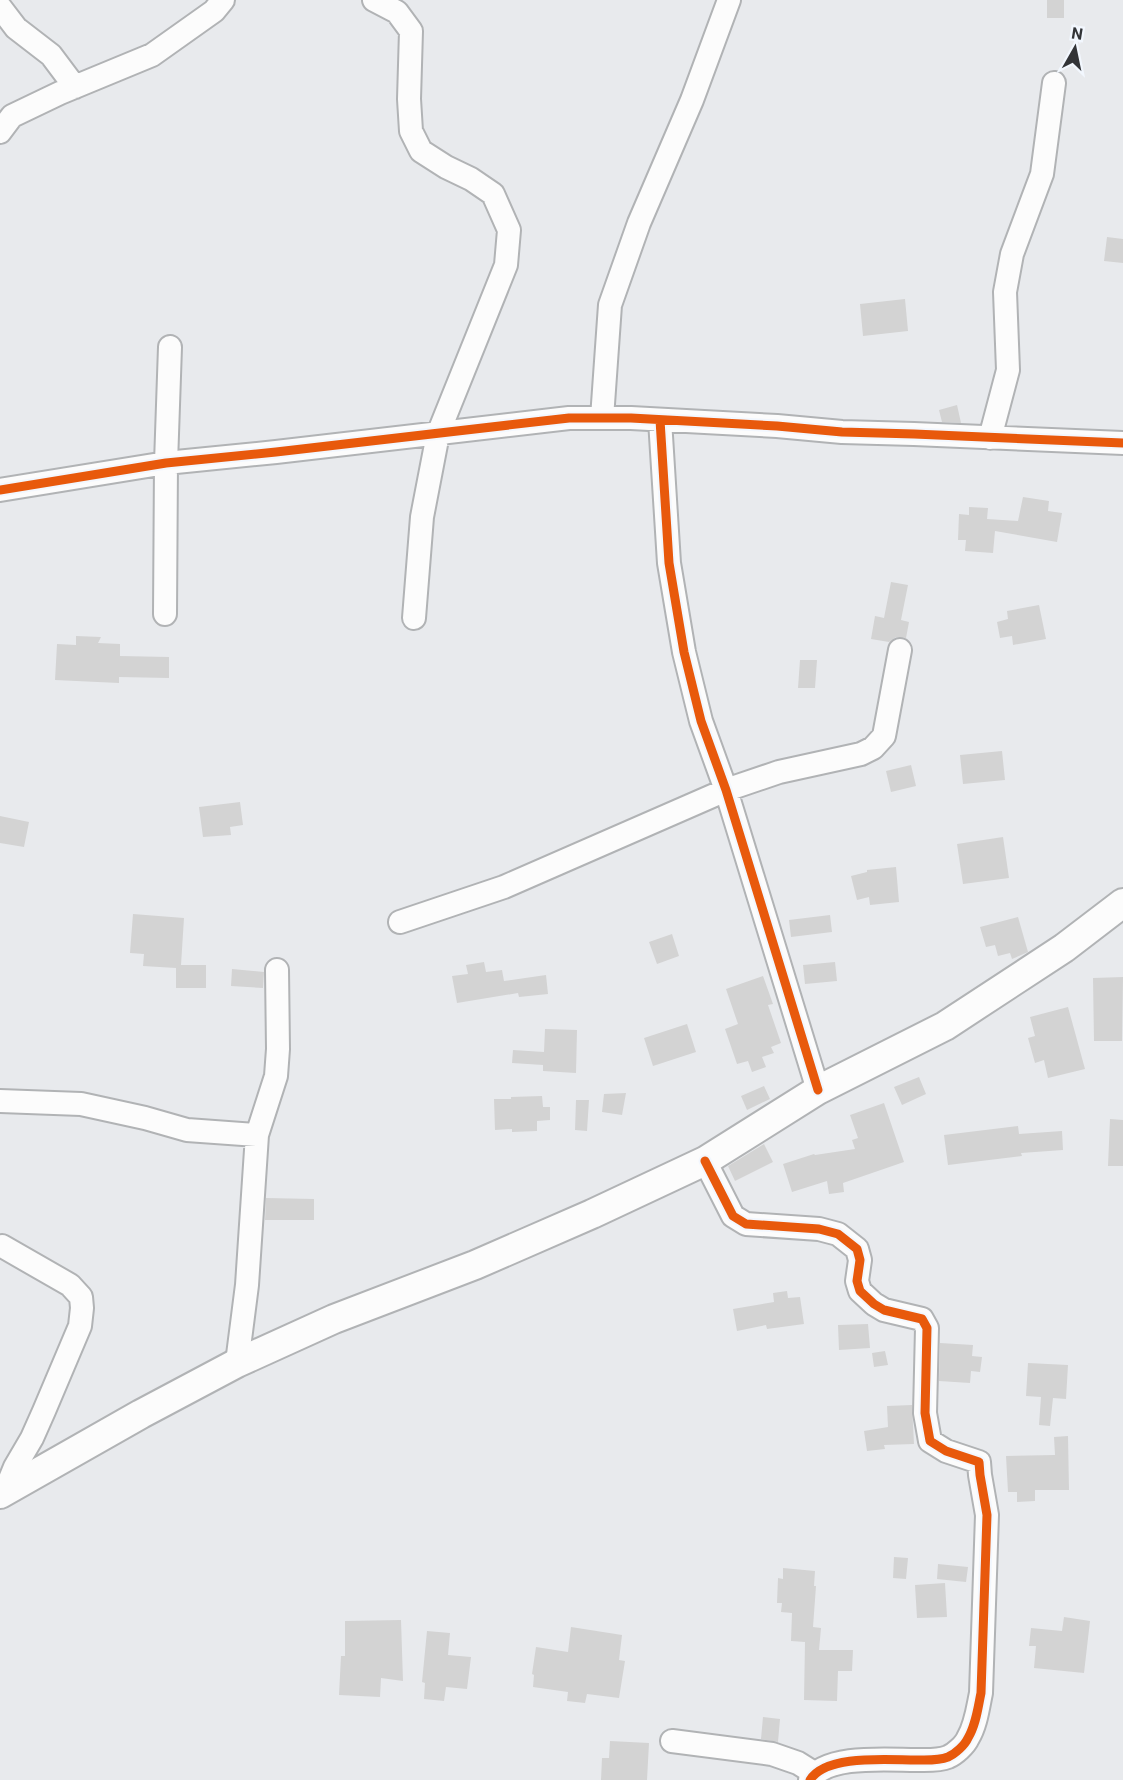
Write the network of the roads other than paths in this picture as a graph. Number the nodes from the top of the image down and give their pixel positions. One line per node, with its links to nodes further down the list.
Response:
1 (223, 0): 6 (street)
2 (374, 0): 11 (street)
3 (729, 0): 9 (street)
4 (0, 7): 6 (street)
5 (1054, 83): 12 (street)
6 (75, 87): 7 (street)
7 (0, 132)
8 (170, 347): 14 (street)
9 (602, 418): 10 (street); 11 (street)
10 (660, 420): 12 (street); 19 (street)
11 (438, 434): 14 (street); 17 (street)
12 (990, 438): 13 (street)
13 (1123, 443)
14 (166, 462): 15 (street); 16 (street)
15 (0, 490)
16 (165, 614)
17 (414, 618)
18 (900, 650): 19 (street)
19 (726, 790): 21 (street); 23 (street)
20 (1123, 903): 23 (main road)
21 (400, 922)
22 (277, 970): 25 (street)
23 (818, 1090): 26 (main road)
24 (0, 1101): 25 (street)
25 (257, 1135): 28 (street)
26 (705, 1161): 28 (main road); 31 (street)
27 (2, 1246): 29 (street)
28 (237, 1363): 29 (main road)
29 (3, 1492)
30 (672, 1742): 31 (street)
31 (812, 1777)

